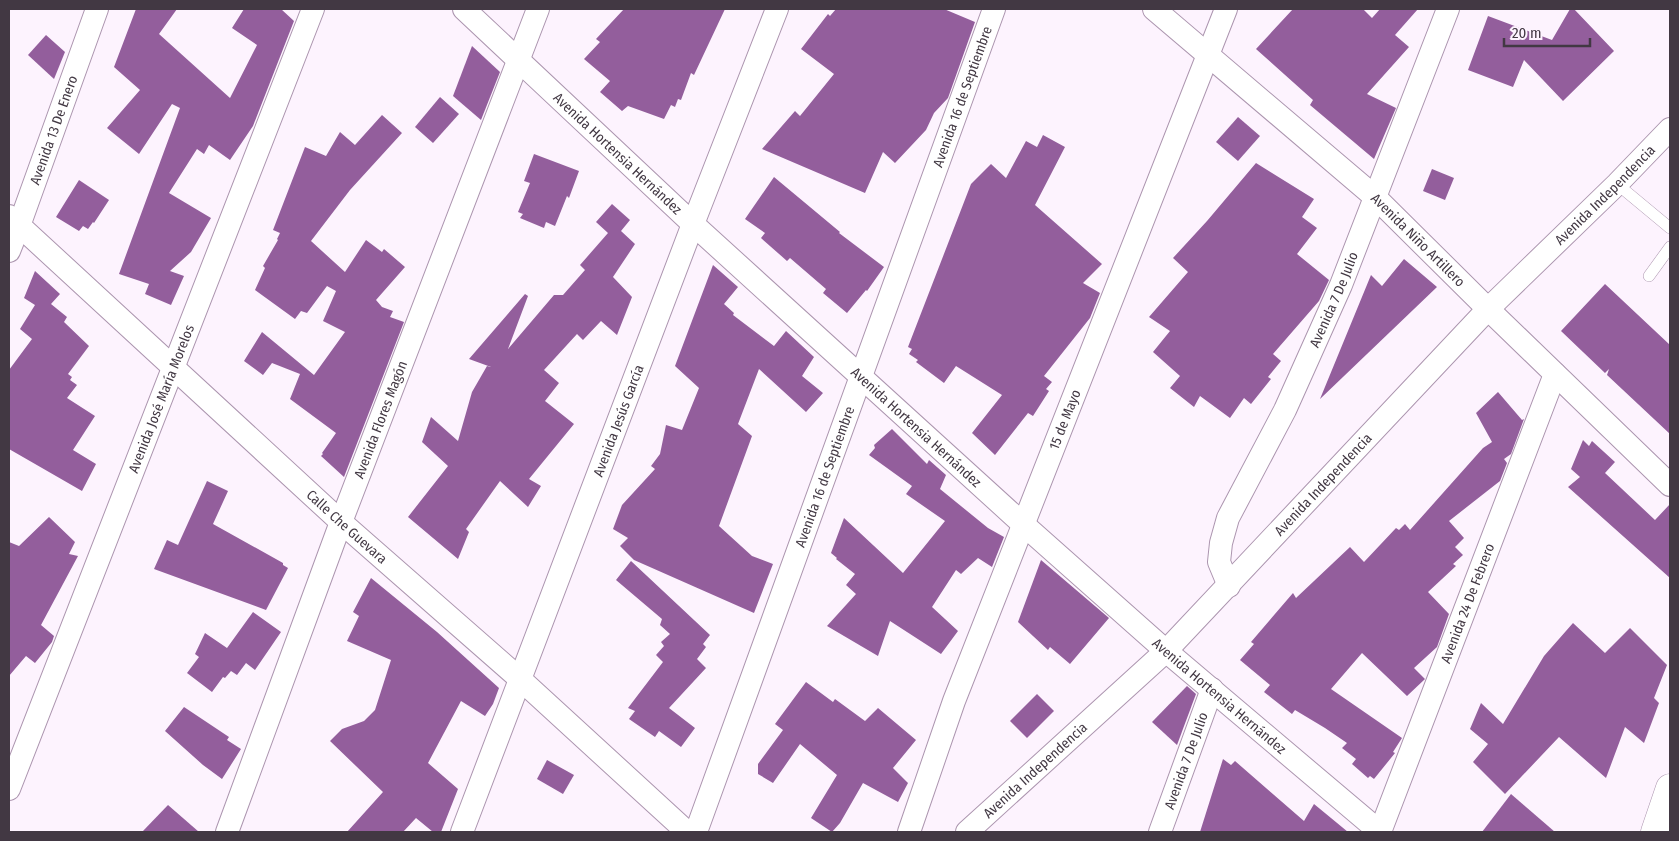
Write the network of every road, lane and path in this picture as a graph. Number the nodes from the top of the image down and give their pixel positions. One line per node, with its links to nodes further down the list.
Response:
1 (97, 9): 15 (street, Avenida 13 De Enero)
2 (314, 9): 22 (street, Avenida José María Morelos)
3 (464, 9): 11 (street, Avenida Hortensia Hernández)
4 (538, 9): 11 (street, Avenida Flores Magón)
5 (777, 9): 16 (street, Avenida Jesús García)
6 (994, 9): 24 (street, Avenida 16 de Septiembre)
7 (1154, 9): 10 (street, Avenida Niño Artillero)
8 (1226, 9): 10 (street, 15 de Mayo)
9 (1448, 9): 14 (street, Avenida 7 De Julio)
10 (1208, 54): 14 (street, Avenida Niño Artillero); 27 (street, 15 de Mayo)
11 (519, 59): 16 (street, Avenida Hortensia Hernández); 26 (street, Avenida Flores Magón)
12 (1670, 129): 13 (street, Avenida Independencia)
13 (1617, 184): 17 (lane); 21 (street, Avenida Independencia)
14 (1375, 197): 21 (street, Avenida Niño Artillero); 28 (street, Avenida 7 De Julio)
15 (14, 221): 19 (street, Avenida 13 De Enero); 22 (street, Calle Che Guevara)
16 (693, 224): 24 (street, Avenida Hortensia Hernández); 30 (street, Avenida Jesús García)
17 (1670, 228)
18 (1670, 247): 20 (lane)
19 (9, 251)
20 (1650, 276)
21 (1488, 309): 23 (street, Avenida Niño Artillero); 28 (street, Avenida Independencia)
22 (174, 368): 26 (street, Calle Che Guevara); 32 (street, Avenida José María Morelos)
23 (1555, 374): 25 (street, Avenida Niño Artillero); 41 (street, Avenida 24 De Febrero)
24 (861, 378): 27 (street, Avenida Hortensia Hernández); 37 (street, Avenida 16 de Septiembre)
25 (1670, 485)
26 (342, 522): 30 (street, Calle Che Guevara); 34 (street, Avenida Flores Magón)
27 (1024, 525): 29 (street, Avenida Hortensia Hernández); 38 (street, 15 de Mayo)
28 (1229, 586): 29 (street, Avenida Independencia)
29 (1166, 652): 31 (street, Avenida Hortensia Hernández); 39 (street, Avenida Independencia)
30 (520, 679): 35 (street, Avenida Jesús García); 36 (street, Calle Che Guevara)
31 (1212, 689): 40 (street, Avenida 7 De Julio); 41 (street, Avenida Hortensia Hernández)
32 (9, 788)
33 (1670, 788): 42 (main road)
34 (227, 832)
35 (462, 832)
36 (688, 832)
37 (696, 832)
38 (909, 832)
39 (967, 832)
40 (1160, 832)
41 (1380, 832)
42 (1654, 832)

